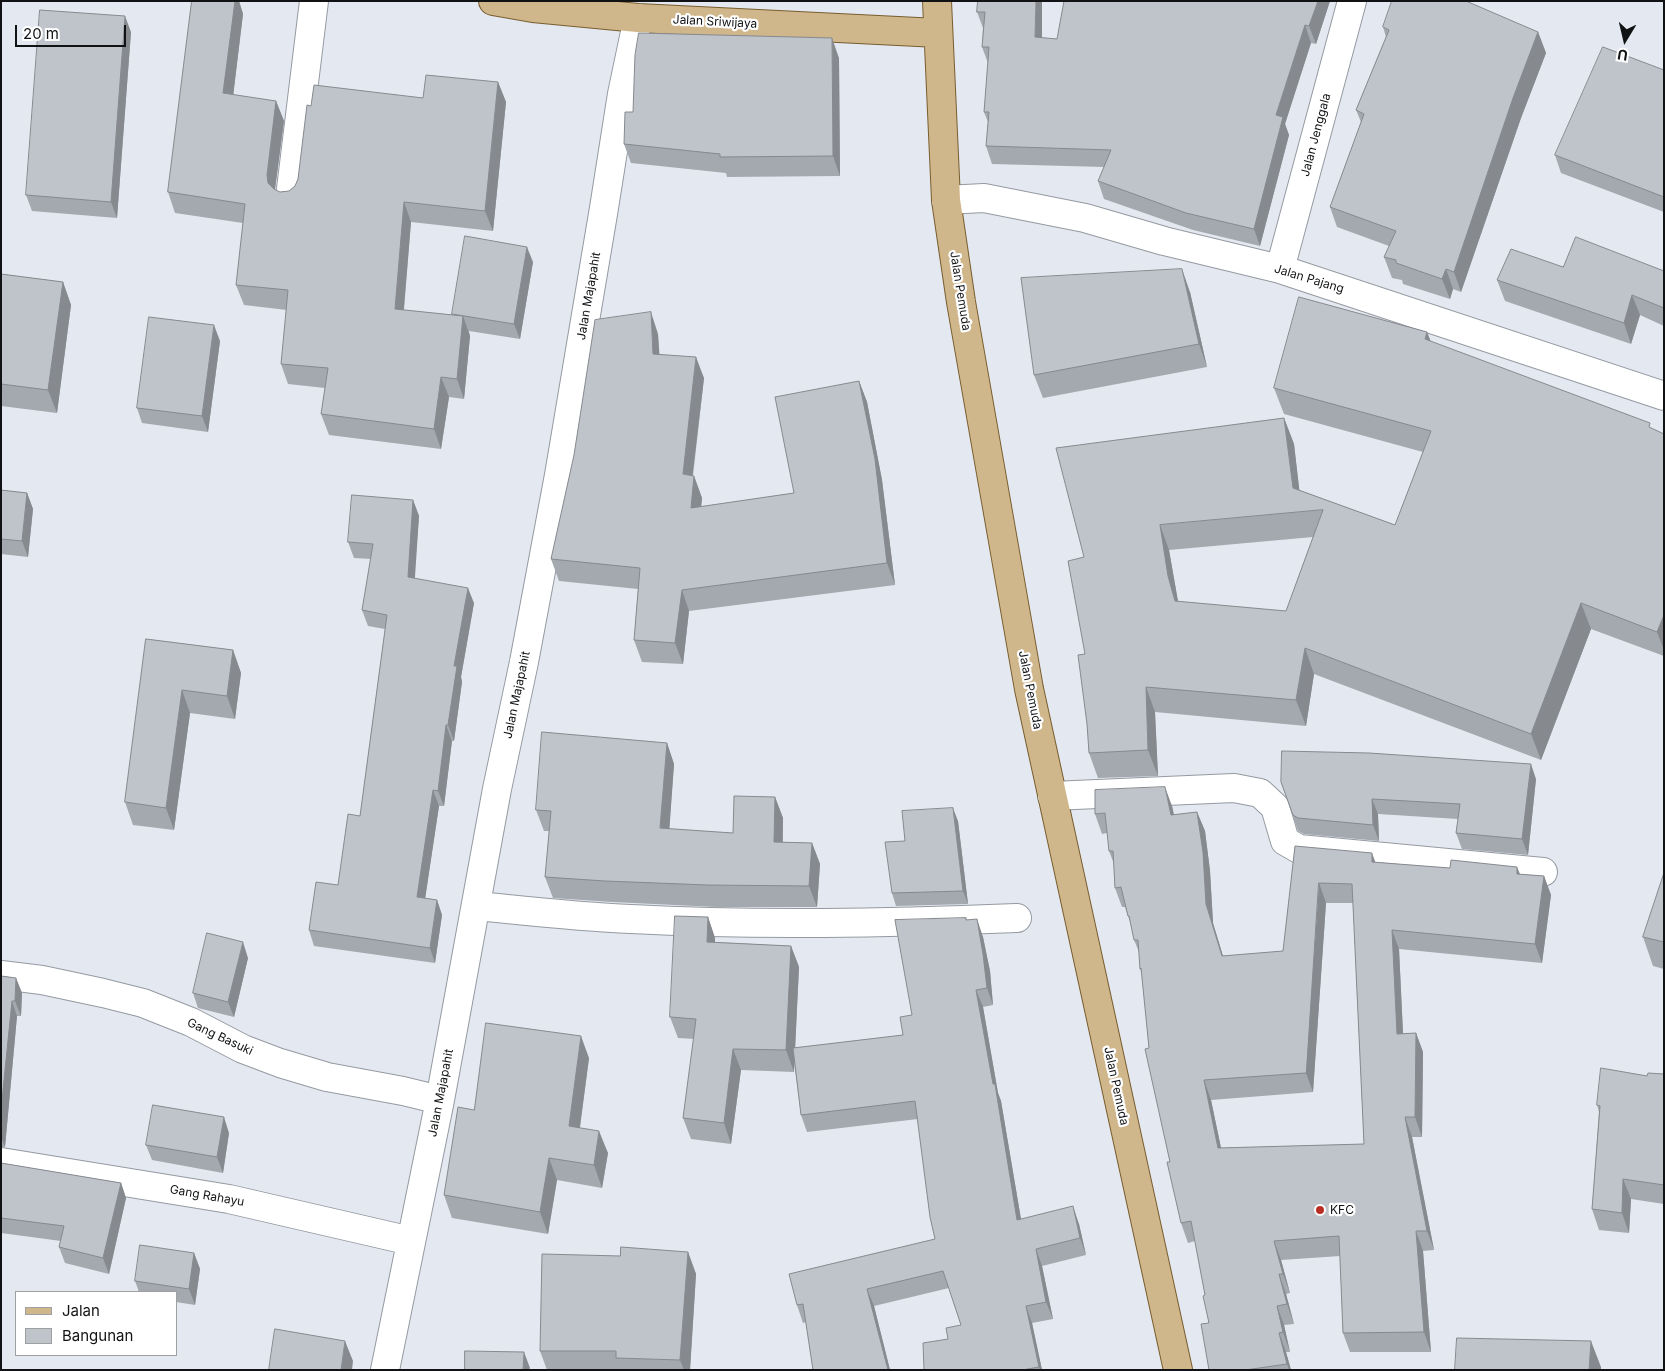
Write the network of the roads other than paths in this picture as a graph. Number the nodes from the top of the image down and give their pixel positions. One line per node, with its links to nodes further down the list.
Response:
1 (314, 1): 7 (street)
2 (492, 1): 5 (main road, Jalan Sriwijaya)
3 (938, 1): 6 (main road, Jalan Pemuda)
4 (1352, 1): 9 (street, Jalan Jenggala)
5 (638, 18): 6 (main road, Jalan Sriwijaya); 13 (street, Jalan Majapahit)
6 (938, 33): 8 (main road, Jalan Pemuda)
7 (290, 197)
8 (946, 200): 9 (street, Jalan Pajang); 11 (main road, Jalan Pemuda)
9 (1280, 269): 10 (street, Jalan Pajang)
10 (1664, 396)
11 (1052, 796): 12 (street); 20 (main road, Jalan Pemuda)
12 (1543, 872)
13 (476, 906): 14 (street); 16 (street, Jalan Majapahit)
14 (1017, 918)
15 (1, 975): 16 (street, Gang Basuki)
16 (440, 1100): 18 (street, Jalan Majapahit)
17 (1, 1162): 18 (street, Gang Rahayu)
18 (411, 1240): 19 (street, Jalan Majapahit)
19 (386, 1370)
20 (1178, 1370)

